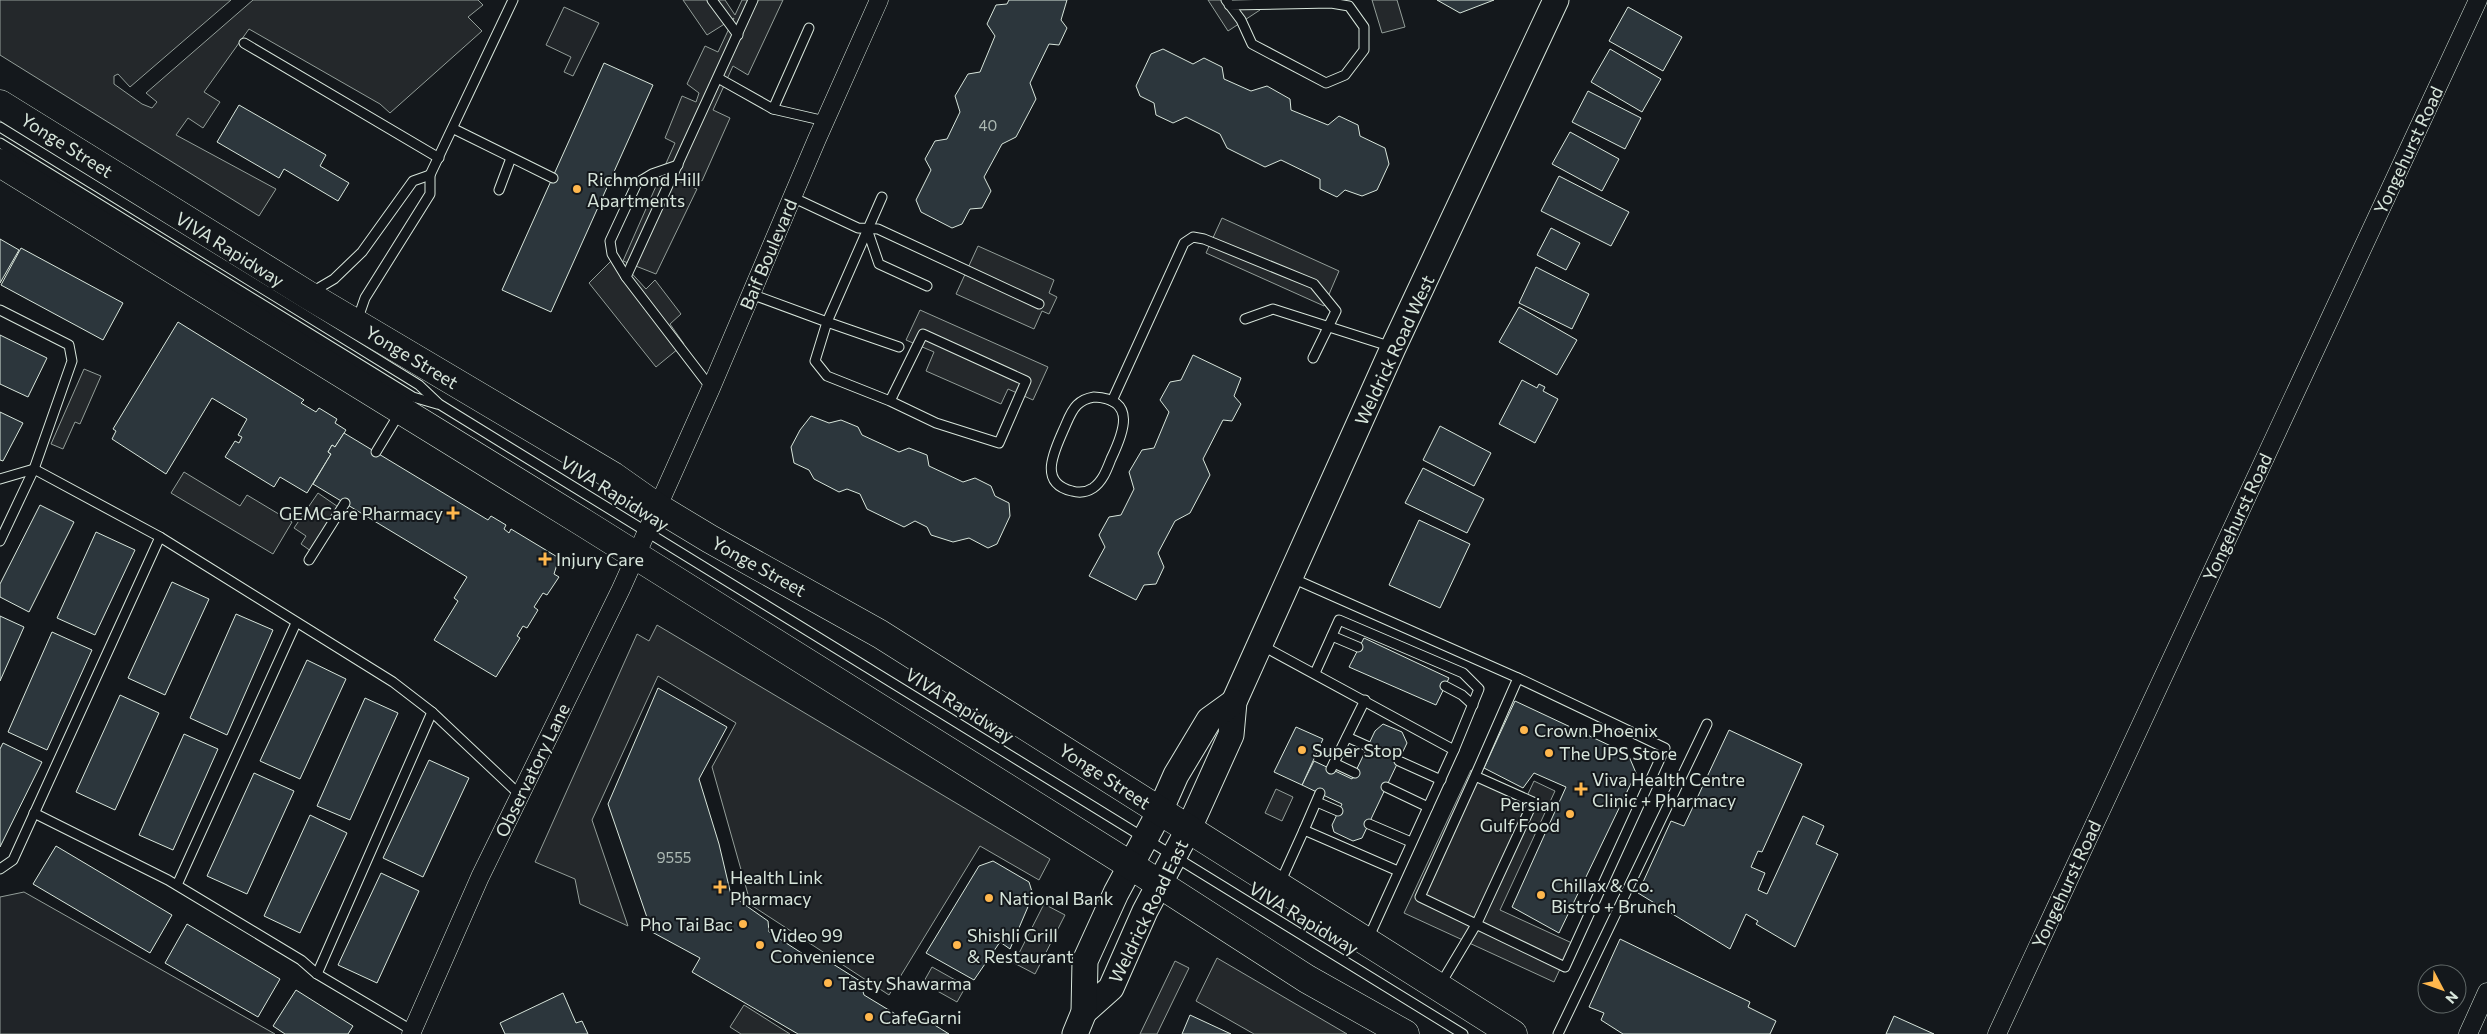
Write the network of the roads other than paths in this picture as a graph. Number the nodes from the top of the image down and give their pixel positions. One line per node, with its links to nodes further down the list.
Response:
1 (513, 0): 16 (lane)
2 (712, 0): 9 (lane)
3 (754, 0): 9 (lane)
4 (880, 0): 14 (street, Baif Boulevard)
5 (1556, 0): 39 (street, Weldrick Road West)
6 (2478, 0): 104 (street, Yongehurst Road)
7 (1228, 2): 7 (lane)
8 (809, 28): 13 (lane)
9 (738, 35): 11 (lane)
10 (244, 43): 18 (lane)
11 (718, 78): 13 (lane); 21 (lane)
12 (0, 104): 30 (main road, Yonge Street)
13 (773, 109): 14 (lane)
14 (825, 121): 25 (street, Baif Boulevard)
15 (0, 127): 44 (lane, VIVA Rapidway)
16 (454, 129): 18 (lane); 19 (lane)
17 (0, 143): 44 (lane, VIVA Rapidway)
18 (439, 158): 22 (lane)
19 (511, 158): 23 (lane); 24 (lane)
20 (0, 163): 45 (main road)
21 (678, 165): 28 (lane); 28 (lane)
22 (430, 175): 30 (lane); 36 (lane)
23 (552, 178)
24 (499, 190)
25 (792, 197): 27 (lane); 31 (street, Baif Boulevard)
26 (882, 197): 27 (lane)
27 (867, 229): 29 (lane); 32 (lane); 35 (lane)
28 (626, 277): 41 (lane)
29 (927, 286)
30 (308, 294): 36 (main road, Yonge Street)
31 (751, 294): 35 (lane); 41 (street, Baif Boulevard)
32 (1039, 304)
33 (0, 310): 47 (lane)
34 (1245, 319): 37 (lane)
35 (826, 322): 38 (lane); 42 (lane)
36 (356, 324): 50 (main road, Yonge Street)
37 (1328, 327): 39 (lane); 40 (lane); 43 (lane)
38 (899, 347)
39 (1393, 348): 55 (street, Weldrick Road West)
40 (1313, 358)
41 (711, 388): 50 (street, Baif Boulevard)
42 (890, 401): 42 (lane)
43 (1112, 401): 43 (lane)
44 (439, 404): 50 (lane, VIVA Rapidway)
45 (401, 411): 46 (lane); 53 (main road)
46 (376, 452)
47 (34, 469): 48 (lane); 51 (lane); 52 (lane)
48 (0, 479)
49 (345, 503): 54 (lane)
50 (651, 519): 53 (street, Observatory Lane); 78 (main road, Yonge Street); 84 (lane, VIVA Rapidway)
51 (160, 537): 56 (lane); 80 (lane)
52 (0, 541)
53 (635, 556): 76 (street, Observatory Lane); 87 (main road)
54 (309, 560)
55 (1291, 577): 58 (street, Weldrick Road West); 61 (lane)
56 (296, 623): 66 (lane); 91 (lane)
57 (1332, 636): 59 (lane); 60 (lane); 65 (lane)
58 (1261, 645): 60 (lane); 64 (street, Weldrick Road West)
59 (1358, 647)
60 (1315, 673): 63 (lane)
61 (1518, 678): 73 (lane); 93 (lane)
62 (1445, 686): 65 (lane)
63 (1365, 700): 68 (lane); 70 (lane)
64 (1234, 702): 78 (street, Weldrick Road West); 82 (street, Weldrick Road West)
65 (1473, 705): 70 (lane)
66 (432, 712): 76 (lane); 95 (lane)
67 (1707, 724): 103 (lane)
68 (1346, 737): 69 (lane); 72 (lane)
69 (1367, 746)
70 (1454, 750): 74 (lane)
71 (1399, 761): 74 (lane)
72 (1355, 773)
73 (1475, 776): 93 (lane); 93 (lane)
74 (1441, 780): 77 (lane)
75 (1386, 787): 77 (lane)
76 (520, 794): 99 (street, Observatory Lane)
77 (1428, 807): 85 (lane)
78 (1160, 811): 82 (main road, Yonge Street); 84 (street, Weldrick Road East)
79 (1338, 811): 83 (lane)
80 (34, 813): 88 (lane); 91 (lane)
81 (1369, 824): 85 (lane)
82 (1189, 828): 86 (street, Weldrick Road East); 92 (main road, Yonge Street)
83 (1304, 830): 89 (lane); 92 (lane)
84 (1145, 839): 86 (lane, VIVA Rapidway); 87 (street, Weldrick Road East)
85 (1411, 842): 89 (lane)
86 (1173, 856): 90 (street, Weldrick Road East); 101 (lane, VIVA Rapidway)
87 (1130, 865): 90 (main road); 98 (street, Weldrick Road East)
88 (0, 869)
89 (1398, 871): 94 (lane)
90 (1159, 884): 98 (street, Weldrick Road East); 100 (main road)
91 (177, 885): 95 (lane)
92 (1278, 887): 94 (main road, Yonge Street)
93 (1477, 923): 96 (lane)
94 (1366, 942): 96 (main road, Yonge Street)
95 (317, 974): 99 (lane)
96 (1439, 987): 102 (main road, Yonge Street)
97 (2487, 992): 105 (street)
98 (1080, 1023)
99 (412, 1033)
100 (1405, 1034)
101 (1464, 1034)
102 (1514, 1034)
103 (1558, 1034)
104 (1997, 1034)
105 (2468, 1034)

